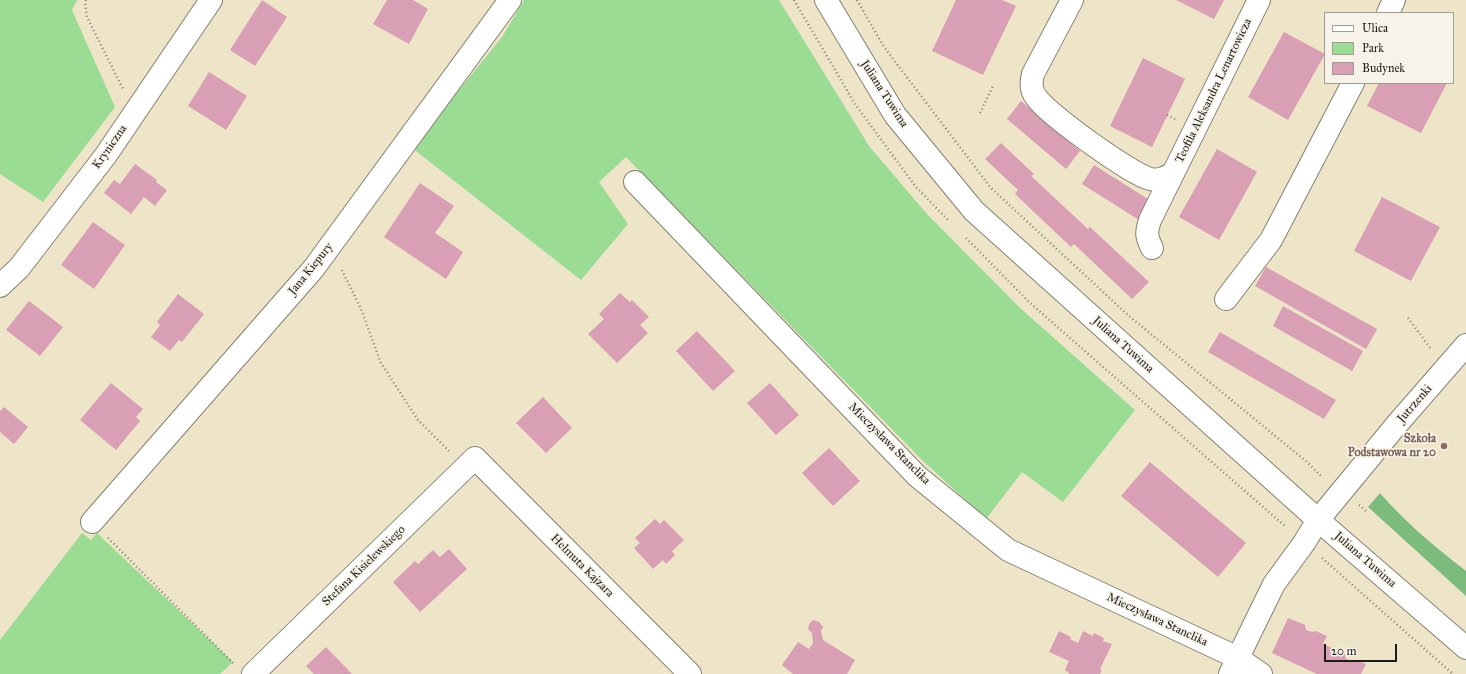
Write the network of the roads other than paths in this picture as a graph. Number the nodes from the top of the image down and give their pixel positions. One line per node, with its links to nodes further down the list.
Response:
1 (211, 0): 12 (street, Kryniczna)
2 (510, 0): 17 (street, Jana Kiepury)
3 (826, 0): 16 (street, Juliana Tuwima)
4 (1072, 0): 9 (street, Teofila Aleksandra Lenartowicza)
5 (1259, 0): 9 (street, Teofila Aleksandra Lenartowicza)
6 (1394, 0): 7 (street)
7 (1388, 12)
8 (1352, 84): 13 (street)
9 (1173, 173): 11 (street)
10 (635, 182): 19 (street, Mieczysława Stanclika)
11 (1152, 248)
12 (0, 286)
13 (1226, 299)
14 (1466, 345): 16 (street, Jutrzenki)
15 (470, 463): 20 (street, Stefana Kisielewskiego); 21 (street, Helmuta Kajzara)
16 (1318, 520): 18 (street, Juliana Tuwima); 19 (street)
17 (92, 522)
18 (1466, 648)
19 (1234, 666): 22 (street, Mieczysława Stanclika)
20 (246, 671)
21 (690, 674)
22 (1261, 674)

